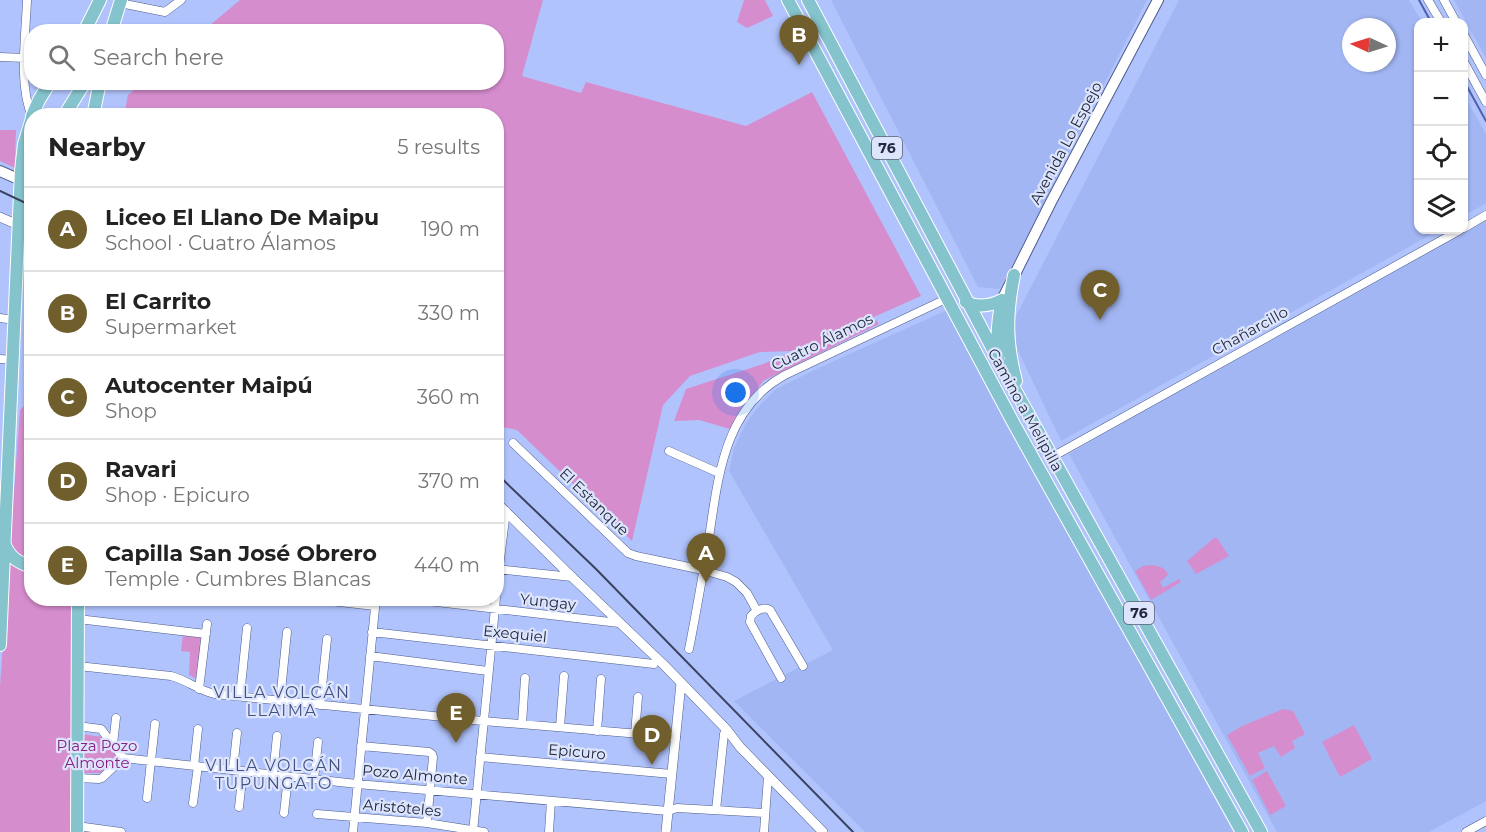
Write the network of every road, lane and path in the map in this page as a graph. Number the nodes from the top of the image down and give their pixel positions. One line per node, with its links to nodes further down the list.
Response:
1 (27, 0): 13 (street)
2 (100, 0): 14 (main road)
3 (181, 0): 10 (street)
4 (788, 0): 41 (main road, Camino a Melipilla / 76)
5 (808, 0): 37 (main road, Camino a Melipilla / 76)
6 (1158, 0): 43 (main road, Avenida Lo Espejo)
7 (1428, 0): 11 (street)
8 (1444, 0): 12 (street)
9 (120, 2): 10 (street); 15 (main road)
10 (173, 4)
11 (1439, 18)
12 (1454, 18)
13 (26, 24)
14 (88, 24)
15 (113, 24)
16 (1468, 42): 20 (street)
17 (0, 57): 18 (street)
18 (24, 58)
19 (1468, 69): 25 (street)
20 (1486, 75)
21 (25, 90): 26 (street)
22 (45, 90): 27 (main road)
23 (80, 90): 28 (main road)
24 (98, 90): 31 (main road)
25 (1486, 102)
26 (29, 108)
27 (36, 108)
28 (68, 108)
29 (70, 108): 30 (main road)
30 (89, 108)
31 (94, 108)
32 (0, 171): 33 (main road)
33 (24, 181)
34 (24, 193): 38 (main road)
35 (1486, 215): 39 (street, Chañarcillo)
36 (0, 217): 38 (street)
37 (926, 221): 41 (main road); 47 (main road, Camino a Melipilla / 76)
38 (18, 225): 40 (street); 49 (main road)
39 (1468, 226)
40 (24, 228)
41 (911, 229): 44 (main road, Camino a Melipilla / 76)
42 (1453, 234): 57 (street, Chañarcillo)
43 (1011, 281): 46 (main road, Avenida Lo Espejo); 47 (main road); 52 (main road)
44 (940, 284): 45 (main road, Camino a Melipilla / 76); 47 (main road)
45 (948, 298): 53 (main road, Camino a Melipilla / 76); 58 (street, Cuatro Álamos)
46 (1002, 300): 47 (main road); 51 (main road)
47 (967, 301): 51 (main road, Camino a Melipilla / 76)
48 (0, 318): 49 (street)
49 (15, 320): 50 (main road)
50 (6, 360): 54 (main road)
51 (999, 361): 52 (main road, Camino a Melipilla / 76); 53 (main road)
52 (1018, 394): 57 (main road, Camino a Melipilla / 76)
53 (1014, 424): 114 (main road, Camino a Melipilla / 76)
54 (4, 434): 61 (main road)
55 (513, 443): 64 (street, El Estanque)
56 (669, 452): 58 (street)
57 (1052, 457): 108 (main road, Camino a Melipilla / 76)
58 (719, 473): 64 (street, Cuatro Álamos)
59 (506, 511): 60 (street); 65 (street)
60 (504, 526)
61 (5, 544): 62 (main road); 66 (main road)
62 (24, 564)
63 (504, 570): 65 (street)
64 (703, 570): 72 (street, El Estanque); 83 (street, Cuatro Álamos)
65 (572, 577): 74 (street)
66 (2, 583): 81 (main road)
67 (78, 606): 73 (main road)
68 (375, 606): 78 (street)
69 (469, 606): 71 (street, Yungay)
70 (495, 606): 71 (street)
71 (494, 609): 74 (street, Yungay); 82 (street)
72 (757, 611): 87 (street, El Estanque); 91 (street)
73 (78, 619): 79 (street); 86 (main road)
74 (619, 623): 85 (street); 93 (street)
75 (207, 624): 79 (street)
76 (248, 627): 95 (street)
77 (287, 632): 97 (street)
78 (372, 632): 82 (street, Exequiel); 84 (street)
79 (206, 634): 94 (street)
80 (327, 639): 98 (street)
81 (0, 645)
82 (490, 645): 85 (street, Exequiel); 88 (street)
83 (689, 649)
84 (370, 656): 88 (street); 99 (street)
85 (654, 664): 93 (street)
86 (78, 666): 94 (street); 104 (main road)
87 (803, 666)
88 (488, 671): 101 (street)
89 (564, 676): 105 (street)
90 (525, 678): 103 (street)
91 (781, 678)
92 (601, 680): 107 (street)
93 (681, 686): 111 (street); 113 (street); 118 (street)
94 (199, 689): 95 (street)
95 (240, 696): 97 (street)
96 (638, 696): 110 (street)
97 (280, 700): 98 (street)
98 (320, 705): 99 (street)
99 (364, 710): 101 (street); 117 (street)
100 (116, 718): 116 (street)
101 (483, 721): 103 (street); 119 (street)
102 (156, 724): 121 (street)
103 (522, 724): 105 (street)
104 (77, 726): 116 (street); 129 (main road)
105 (560, 728): 107 (street)
106 (198, 729): 122 (street)
107 (597, 730): 110 (street)
108 (1205, 731): 114 (main road); 156 (main road, Camino a Melipilla / 76)
109 (237, 733): 123 (street)
110 (634, 734): 113 (street)
111 (724, 734): 118 (street); 138 (street)
112 (277, 736): 126 (street)
113 (676, 737): 125 (street)
114 (1190, 739): 155 (main road, Camino a Melipilla / 76)
115 (318, 742): 130 (street)
116 (113, 744): 120 (street)
117 (361, 746): 131 (street); 132 (street)
118 (740, 747): 127 (street)
119 (480, 757): 125 (street, Epicuro); 133 (street)
120 (123, 758): 121 (street, Pozo Almonte); 129 (street)
121 (151, 761): 122 (street, Pozo Almonte); 134 (street)
122 (196, 766): 123 (street, Pozo Almonte); 136 (street)
123 (233, 770): 124 (street, Pozo Almonte)
124 (243, 771): 126 (street, Pozo Almonte); 137 (street)
125 (672, 774): 139 (street)
126 (273, 775): 128 (street, Pozo Almonte)
127 (768, 776): 141 (street); 154 (street)
128 (288, 777): 130 (street, Pozo Almonte); 140 (street)
129 (77, 778): 146 (main road)
130 (314, 780): 131 (street, Pozo Almonte)
131 (357, 784): 132 (street, Pozo Almonte); 143 (street)
132 (430, 790): 133 (street, Pozo Almonte); 145 (street)
133 (476, 794): 135 (street, Pozo Almonte); 147 (street)
134 (147, 798)
135 (551, 801): 139 (street, Pozo Almonte); 151 (street)
136 (193, 802)
137 (239, 807)
138 (716, 810): 139 (street, Pozo Almonte); 141 (street, Pozo Almonte)
139 (669, 811): 152 (street)
140 (284, 813)
141 (765, 813): 153 (street)
142 (317, 814): 143 (street, Aristóteles)
143 (354, 818): 145 (street, Aristóteles); 149 (street)
144 (1486, 821): 157 (street)
145 (427, 823): 147 (street, Aristóteles)
146 (77, 829): 148 (street)
147 (473, 831): 150 (street, Aristóteles)
148 (121, 832)
149 (353, 832)
150 (484, 832)
151 (549, 832)
152 (666, 832)
153 (764, 832)
154 (824, 832)
155 (1242, 832)
156 (1261, 832)
157 (1466, 832)

